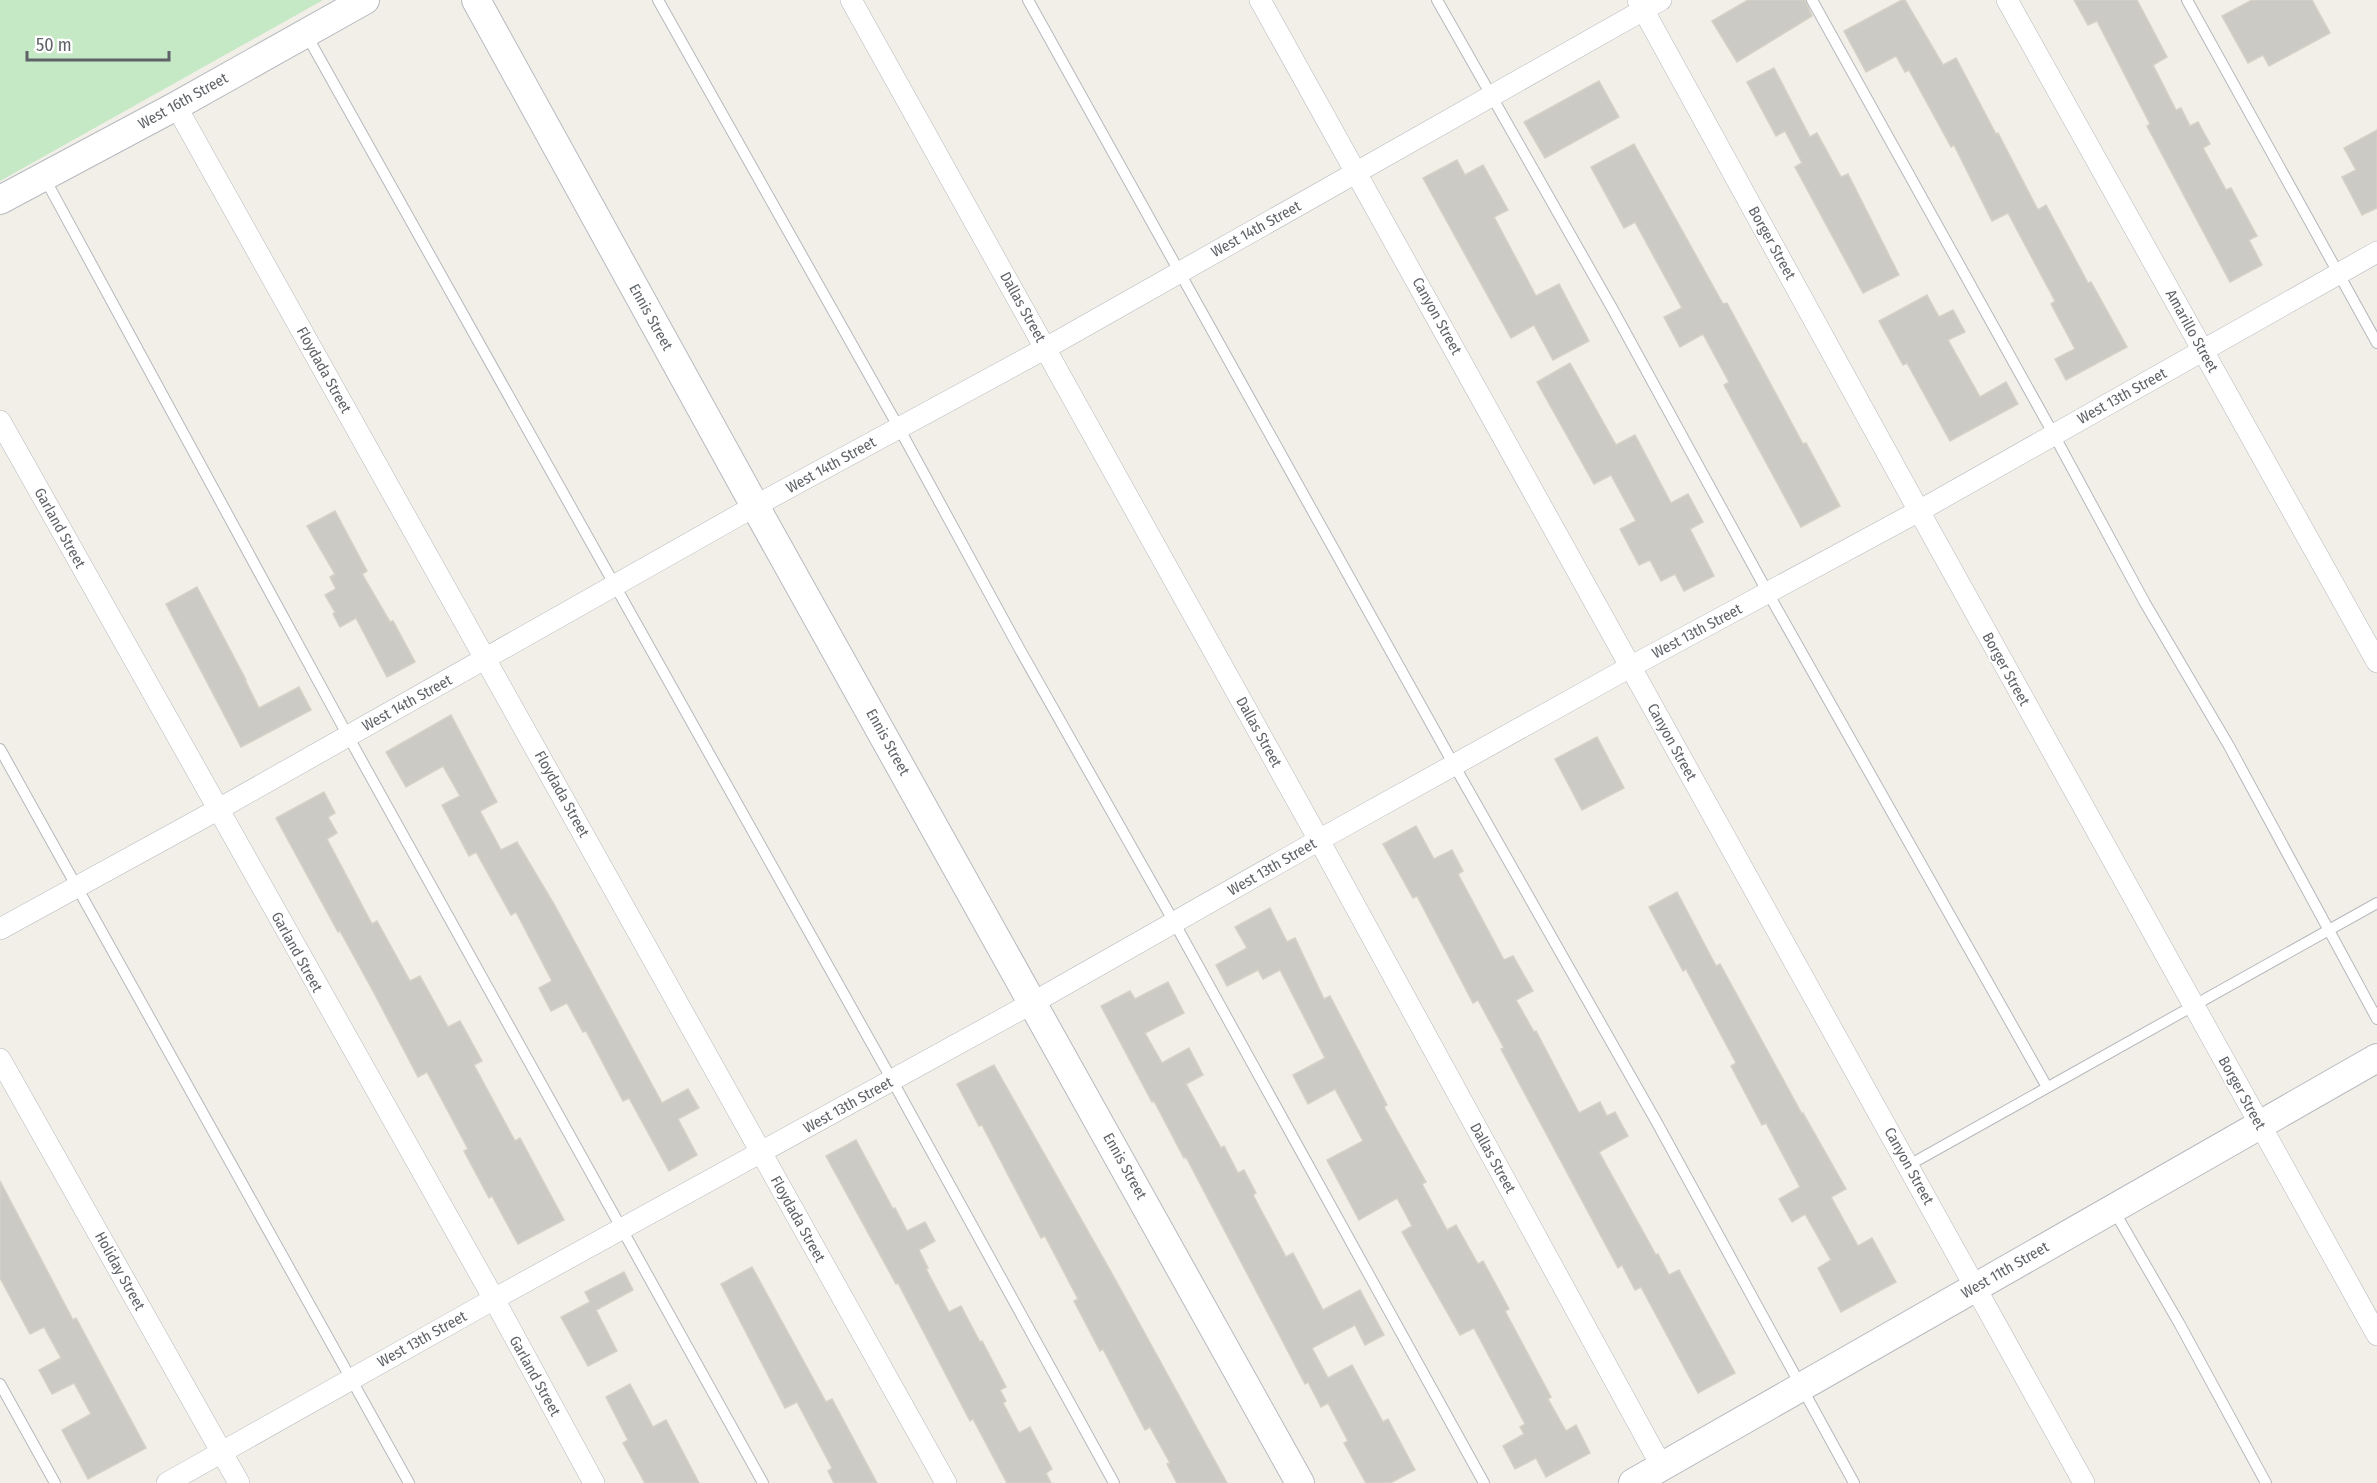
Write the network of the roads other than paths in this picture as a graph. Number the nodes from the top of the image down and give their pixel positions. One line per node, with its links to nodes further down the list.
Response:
1 (365, 0): 12 (main road, West 16th Street)
2 (476, 0): 27 (main road, Ennis Street)
3 (658, 0): 25 (lane)
4 (852, 0): 22 (street, Dallas Street)
5 (1028, 0): 19 (lane)
6 (1260, 0): 15 (street, Canyon Street)
7 (1437, 0): 13 (lane)
8 (1812, 0): 26 (lane)
9 (2007, 0): 23 (street, Amarillo Street)
10 (2187, 0): 20 (lane)
11 (1648, 3): 13 (street, West 14th Street); 28 (street, Borger Street)
12 (305, 33): 14 (main road, West 16th Street); 29 (lane)
13 (1490, 96): 15 (street, West 14th Street); 30 (lane)
14 (176, 106): 16 (main road, West 16th Street); 31 (street, Floydada Street)
15 (1357, 172): 19 (street, West 14th Street); 33 (street, Canyon Street)
16 (44, 177): 17 (main road, West 16th Street); 34 (lane)
17 (0, 200)
18 (2377, 252): 20 (street, West 13th Street)
19 (1180, 272): 22 (street, West 14th Street); 36 (lane)
20 (2338, 274): 21 (lane); 23 (street, West 13th Street)
21 (2377, 342)
22 (1046, 348): 25 (street, West 14th Street); 38 (street, Dallas Street)
23 (2203, 350): 26 (street, West 13th Street); 32 (street, Amarillo Street)
24 (0, 421): 37 (street, Garland Street)
25 (899, 428): 27 (street, West 14th Street); 41 (lane)
26 (2054, 435): 28 (street, West 13th Street); 43 (lane)
27 (755, 506): 29 (street, West 14th Street); 44 (main road, Ennis Street)
28 (1919, 511): 30 (street, West 13th Street); 45 (street, Borger Street)
29 (615, 586): 31 (street, West 14th Street); 49 (lane)
30 (1768, 592): 33 (street, West 13th Street); 50 (lane)
31 (486, 658): 34 (street, West 14th Street); 52 (street, Floydada Street)
32 (2377, 662)
33 (1630, 667): 36 (street, West 13th Street); 53 (street, Canyon Street)
34 (348, 736): 37 (street, West 14th Street); 55 (lane)
35 (0, 749): 39 (lane)
36 (1454, 765): 38 (street, West 13th Street); 61 (lane)
37 (217, 810): 39 (street, West 14th Street); 57 (street, Garland Street)
38 (1319, 840): 41 (street, West 13th Street); 63 (street, Dallas Street)
39 (76, 887): 42 (street, West 14th Street); 59 (lane)
40 (2377, 903): 43 (lane)
41 (1174, 922): 44 (street, West 13th Street); 73 (lane)
42 (0, 929)
43 (2328, 930): 45 (lane); 46 (lane)
44 (1034, 1002): 49 (street, West 13th Street); 72 (main road, Ennis Street)
45 (2193, 1006): 50 (lane); 51 (street, Borger Street)
46 (2377, 1018)
47 (2377, 1058): 51 (main road, West 11th Street)
48 (0, 1059): 62 (street, Holiday Street)
49 (892, 1080): 52 (street, West 13th Street); 71 (lane)
50 (2047, 1088): 53 (lane)
51 (2260, 1126): 54 (main road, West 11th Street); 58 (street, Borger Street)
52 (761, 1152): 55 (street, West 13th Street); 70 (street, Floydada Street)
53 (1909, 1165): 56 (street, Canyon Street)
54 (2113, 1209): 56 (main road, West 11th Street); 77 (lane)
55 (621, 1229): 57 (street, West 13th Street); 69 (lane)
56 (1976, 1286): 61 (main road, West 11th Street); 76 (street, Canyon Street)
57 (494, 1299): 59 (street, West 13th Street); 68 (street, Garland Street)
58 (2377, 1335)
59 (352, 1379): 62 (street, West 13th Street); 67 (lane)
60 (0, 1384): 64 (lane)
61 (1800, 1387): 63 (main road, West 11th Street); 75 (lane)
62 (222, 1452): 65 (street, West 13th Street); 66 (street, Holiday Street)
63 (1662, 1467): 74 (main road, West 11th Street)
64 (55, 1483)
65 (167, 1483)
66 (239, 1483)
67 (409, 1483)
68 (594, 1483)
69 (763, 1483)
70 (946, 1483)
71 (1114, 1483)
72 (1300, 1483)
73 (1484, 1483)
74 (1633, 1483)
75 (1854, 1483)
76 (2084, 1483)
77 (2266, 1483)

